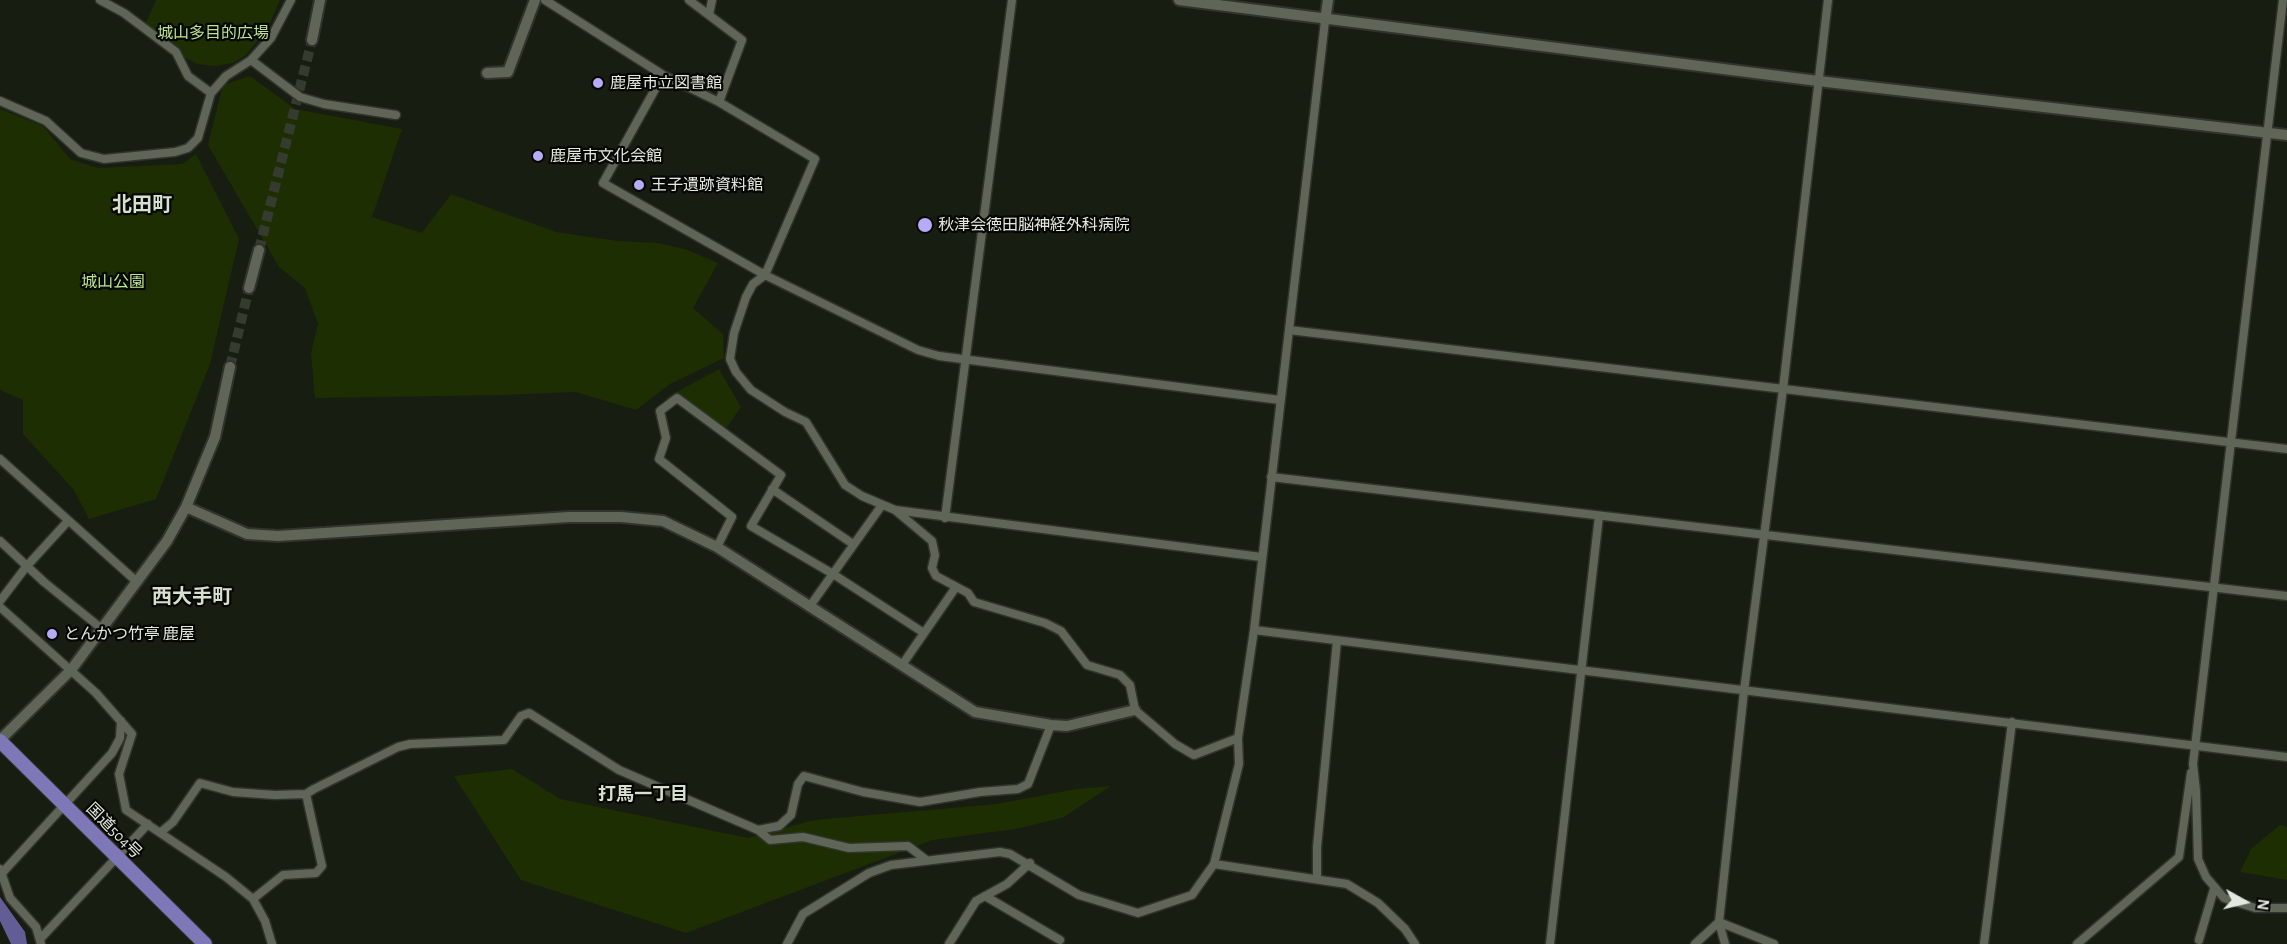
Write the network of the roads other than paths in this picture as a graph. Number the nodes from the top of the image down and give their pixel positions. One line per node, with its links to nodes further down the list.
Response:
1 (100, 0): 20 (street)
2 (291, 0): 16 (street)
3 (320, 0): 15 (street)
4 (535, 0): 17 (street)
5 (545, 0): 18 (street)
6 (689, 0): 13 (street)
7 (712, 0): 13 (street)
8 (1012, 0): 30 (street)
9 (1179, 0): 14 (street)
10 (1328, 0): 14 (street)
11 (1828, 0): 19 (street)
12 (2283, 0): 24 (street)
13 (710, 15): 22 (street)
14 (1325, 21): 19 (street); 29 (street)
15 (312, 40)
16 (251, 60): 20 (street); 23 (street)
17 (487, 73)
18 (663, 75): 22 (street); 27 (street)
19 (1818, 81): 24 (street); 32 (street)
20 (211, 93): 21 (street)
21 (0, 101)
22 (719, 102): 27 (street)
23 (396, 115)
24 (2267, 132): 25 (street); 34 (street)
25 (2287, 135)
26 (259, 250): 28 (street)
27 (765, 275): 30 (street); 39 (street)
28 (249, 288)
29 (1289, 330): 32 (street); 33 (street)
30 (966, 359): 33 (street); 43 (street)
31 (230, 368): 40 (street)
32 (1783, 389): 34 (street); 45 (street)
33 (1280, 400): 37 (street)
34 (2230, 441): 35 (street); 54 (street)
35 (2287, 449)
36 (0, 459): 44 (street)
37 (1270, 477): 42 (street); 49 (street)
38 (772, 489): 47 (street); 48 (street); 51 (street)
39 (882, 504): 41 (street); 47 (street)
40 (186, 507): 48 (street); 52 (street)
41 (895, 510): 43 (street); 53 (street)
42 (1599, 516): 45 (street); 65 (street)
43 (945, 518): 49 (street)
44 (68, 521): 50 (street); 52 (street)
45 (1764, 535): 54 (street); 66 (street)
46 (0, 541): 50 (street)
47 (853, 544): 51 (street)
48 (717, 547): 57 (street)
49 (1261, 557): 60 (street)
50 (26, 567): 56 (street); 59 (street)
51 (833, 574): 57 (street); 61 (street)
52 (136, 581): 59 (street)
53 (956, 587): 61 (street); 67 (street)
54 (2212, 588): 55 (street); 73 (street)
55 (2287, 596)
56 (0, 601)
57 (810, 606): 63 (street)
58 (0, 607): 64 (street)
59 (102, 629): 64 (street)
60 (1254, 630): 62 (street); 71 (street)
61 (924, 633): 63 (street)
62 (1337, 641): 65 (street); 86 (street)
63 (902, 664): 70 (street)
64 (71, 670): 68 (street); 72 (street)
65 (1581, 671): 66 (street); 100 (street)
66 (1744, 691): 69 (street); 91 (street)
67 (1135, 710): 70 (street); 71 (street)
68 (121, 721): 77 (street); 78 (street)
69 (2012, 722): 73 (street); 104 (street)
70 (1051, 725): 79 (street)
71 (1238, 738): 84 (street)
72 (0, 741): 77 (highway, 国道504号)
73 (2193, 746): 74 (street); 75 (street)
74 (2287, 757)
75 (2193, 764): 87 (street); 105 (street)
76 (306, 794): 79 (street); 80 (street); 89 (street)
77 (65, 805): 81 (highway, 国道504号); 85 (street)
78 (148, 824): 80 (street); 81 (street)
79 (758, 830): 82 (street)
80 (161, 832): 89 (street)
81 (116, 856): 94 (street); 95 (highway, 国道504号)
82 (925, 860): 83 (street); 97 (street)
83 (1030, 863): 84 (street); 88 (street)
84 (1214, 864): 86 (street)
85 (2, 870): 94 (street)
86 (1317, 877): 99 (street)
87 (2214, 889): 90 (street); 93 (street)
88 (985, 896): 92 (street); 98 (street)
89 (253, 899): 96 (street)
90 (2287, 908)
91 (1719, 922): 101 (street); 102 (street); 103 (street)
92 (1060, 940)
93 (2199, 940)
94 (41, 941)
95 (205, 944)
96 (272, 944)
97 (787, 944)
98 (949, 944)
99 (1415, 944)
100 (1550, 944)
101 (1695, 944)
102 (1725, 944)
103 (1774, 944)
104 (1984, 944)
105 (2077, 944)

